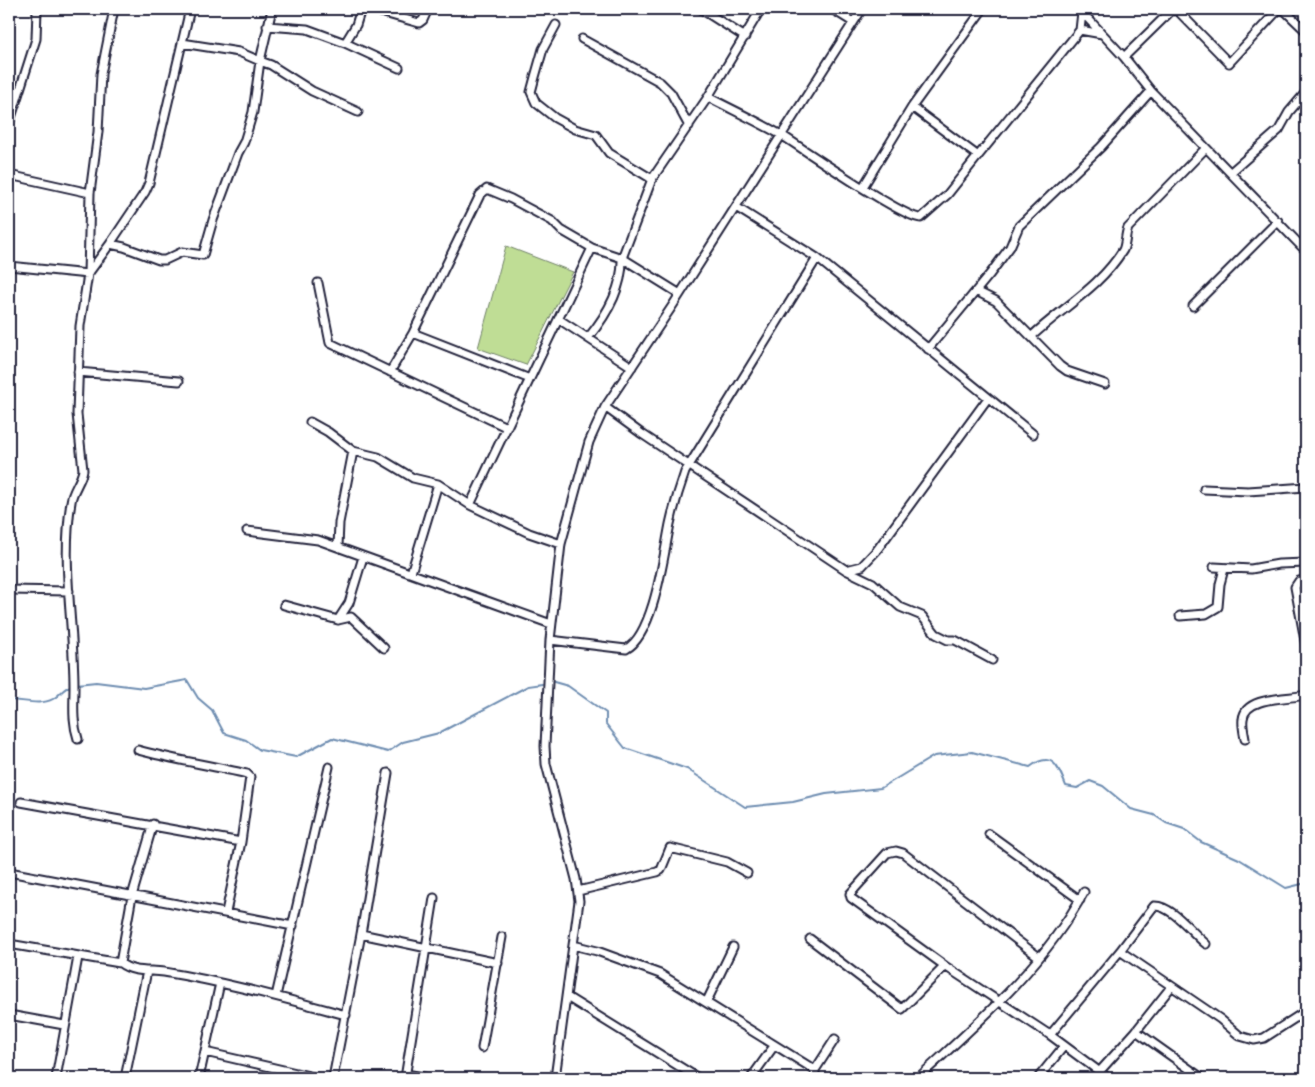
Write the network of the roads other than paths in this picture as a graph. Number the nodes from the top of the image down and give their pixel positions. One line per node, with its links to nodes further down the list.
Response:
1 (37, 9): 35 (street)
2 (114, 9): 44 (street)
3 (190, 9): 25 (street)
4 (272, 9): 18 (street)
5 (361, 9): 26 (street)
6 (370, 9): 7 (street)
7 (428, 9)
8 (701, 9): 23 (street)
9 (761, 9): 23 (street)
10 (832, 9): 17 (street)
11 (862, 9): 17 (street)
12 (983, 9): 33 (street)
13 (1174, 9): 14 (street); 27 (street)
14 (1279, 9)
15 (1283, 9): 21 (street)
16 (1080, 10): 20 (street); 22 (street)
17 (853, 22): 37 (street)
18 (267, 26): 26 (street); 28 (street)
19 (556, 26): 42 (street)
20 (1080, 30): 22 (street); 39 (street)
21 (1306, 31)
22 (1102, 34): 27 (street)
23 (745, 37): 32 (street)
24 (582, 39): 36 (street)
25 (182, 43): 28 (street); 47 (street)
26 (345, 43): 29 (street)
27 (1124, 57): 30 (street)
28 (260, 60): 34 (street); 47 (street)
29 (399, 68)
30 (1151, 90): 38 (street); 55 (street)
31 (1306, 92): 40 (street)
32 (708, 97): 36 (street); 37 (street)
33 (912, 107): 39 (street); 43 (street)
34 (358, 112)
35 (9, 124)
36 (689, 126): 42 (street)
37 (781, 135): 43 (street); 45 (street)
38 (1206, 148): 40 (street); 60 (street)
39 (978, 156): 43 (street)
40 (1231, 172): 46 (street)
41 (9, 175): 44 (street)
42 (652, 178): 50 (street)
43 (863, 187)
44 (90, 193): 53 (street)
45 (736, 207): 51 (street); 56 (street)
46 (1278, 221): 48 (street); 57 (street)
47 (110, 244): 53 (street)
48 (1302, 246)
49 (592, 248): 50 (street); 58 (street); 59 (street)
50 (622, 258): 56 (street); 61 (street)
51 (817, 258): 62 (street); 75 (street)
52 (9, 266): 53 (street)
53 (88, 274): 64 (street)
54 (318, 283): 65 (street)
55 (976, 291): 60 (street); 62 (street)
56 (680, 294): 63 (street)
57 (1193, 306)
58 (560, 320): 61 (street); 66 (street)
59 (413, 333): 65 (street); 66 (street)
60 (1032, 336): 68 (street)
61 (588, 338): 63 (street)
62 (928, 349): 69 (street)
63 (632, 367): 70 (street)
64 (78, 372): 67 (street); 93 (street)
65 (390, 372): 72 (street)
66 (530, 379): 72 (street)
67 (179, 381)
68 (1105, 384)
69 (988, 398): 73 (street); 85 (street)
70 (605, 407): 75 (street); 81 (street)
71 (310, 422): 74 (street)
72 (506, 427): 79 (street)
73 (1033, 434)
74 (353, 451): 76 (street); 82 (street)
75 (689, 465): 88 (street); 98 (street)
76 (438, 484): 79 (street); 89 (street)
77 (1306, 487): 78 (street)
78 (1204, 489)
79 (470, 506): 81 (street)
80 (247, 530): 82 (street)
81 (561, 544): 97 (street)
82 (338, 547): 83 (street)
83 (364, 557): 89 (street); 96 (street)
84 (1306, 563): 87 (street)
85 (862, 566): 88 (street); 90 (street)
86 (1214, 567): 87 (street)
87 (1224, 569): 95 (street)
88 (846, 570): 90 (street)
89 (410, 573): 97 (street)
90 (862, 578): 101 (street)
91 (1306, 580): 99 (street)
92 (9, 590): 93 (street)
93 (69, 591): 103 (street)
94 (284, 605): 96 (street)
95 (1180, 616)
96 (338, 620): 100 (street)
97 (551, 624): 98 (street)
98 (550, 640): 114 (street)
99 (1306, 646)
100 (384, 648)
101 (992, 660)
102 (1306, 695): 104 (street)
103 (78, 739)
104 (1245, 739)
105 (138, 750): 111 (street)
106 (329, 767): 120 (street)
107 (388, 773): 121 (street)
108 (21, 802): 109 (street)
109 (153, 824): 111 (street); 116 (street)
110 (989, 834): 118 (street)
111 (241, 842): 119 (street)
112 (9, 872): 116 (street)
113 (746, 873): 114 (street)
114 (578, 891): 126 (street)
115 (1084, 892): 118 (street)
116 (132, 896): 119 (street); 132 (street)
117 (434, 898): 127 (street)
118 (1080, 900): 131 (street)
119 (226, 912): 120 (street)
120 (292, 926): 138 (street)
121 (361, 934): 127 (street); 144 (street)
122 (502, 937): 133 (street)
123 (810, 939): 134 (street)
124 (9, 944): 130 (street)
125 (1206, 944): 129 (street)
126 (573, 946): 139 (street); 140 (street)
127 (427, 947): 133 (street); 155 (street)
128 (732, 947): 140 (street)
129 (1120, 951): 137 (street); 147 (street)
130 (78, 957): 132 (street); 145 (street)
131 (1039, 957): 134 (street); 141 (street)
132 (120, 963): 135 (street)
133 (498, 963): 151 (street)
134 (945, 966): 141 (street)
135 (147, 970): 136 (street); 157 (street)
136 (220, 983): 138 (street); 152 (street)
137 (1171, 987): 142 (street); 146 (street)
138 (276, 996): 144 (street)
139 (568, 997): 162 (street); 163 (street)
140 (707, 1001): 149 (street)
141 (1002, 1001): 147 (street); 166 (street)
142 (1306, 1011)
143 (9, 1015): 145 (street)
144 (346, 1015): 160 (street)
145 (64, 1025): 156 (street)
146 (1136, 1032): 154 (street); 169 (street)
147 (1050, 1035): 150 (street)
148 (835, 1039): 153 (street)
149 (774, 1046): 153 (street); 164 (street)
150 (1064, 1046): 154 (street); 167 (street)
151 (482, 1048)
152 (205, 1052): 158 (street); 159 (street)
153 (815, 1070): 165 (street)
154 (1100, 1071): 168 (street)
155 (406, 1076): 161 (street)
156 (56, 1078)
157 (125, 1078)
158 (199, 1078)
159 (318, 1078)
160 (334, 1078)
161 (429, 1078)
162 (555, 1078)
163 (698, 1078)
164 (751, 1078)
165 (815, 1078)
166 (918, 1078)
167 (1038, 1078)
168 (1108, 1078)
169 (1202, 1078)

